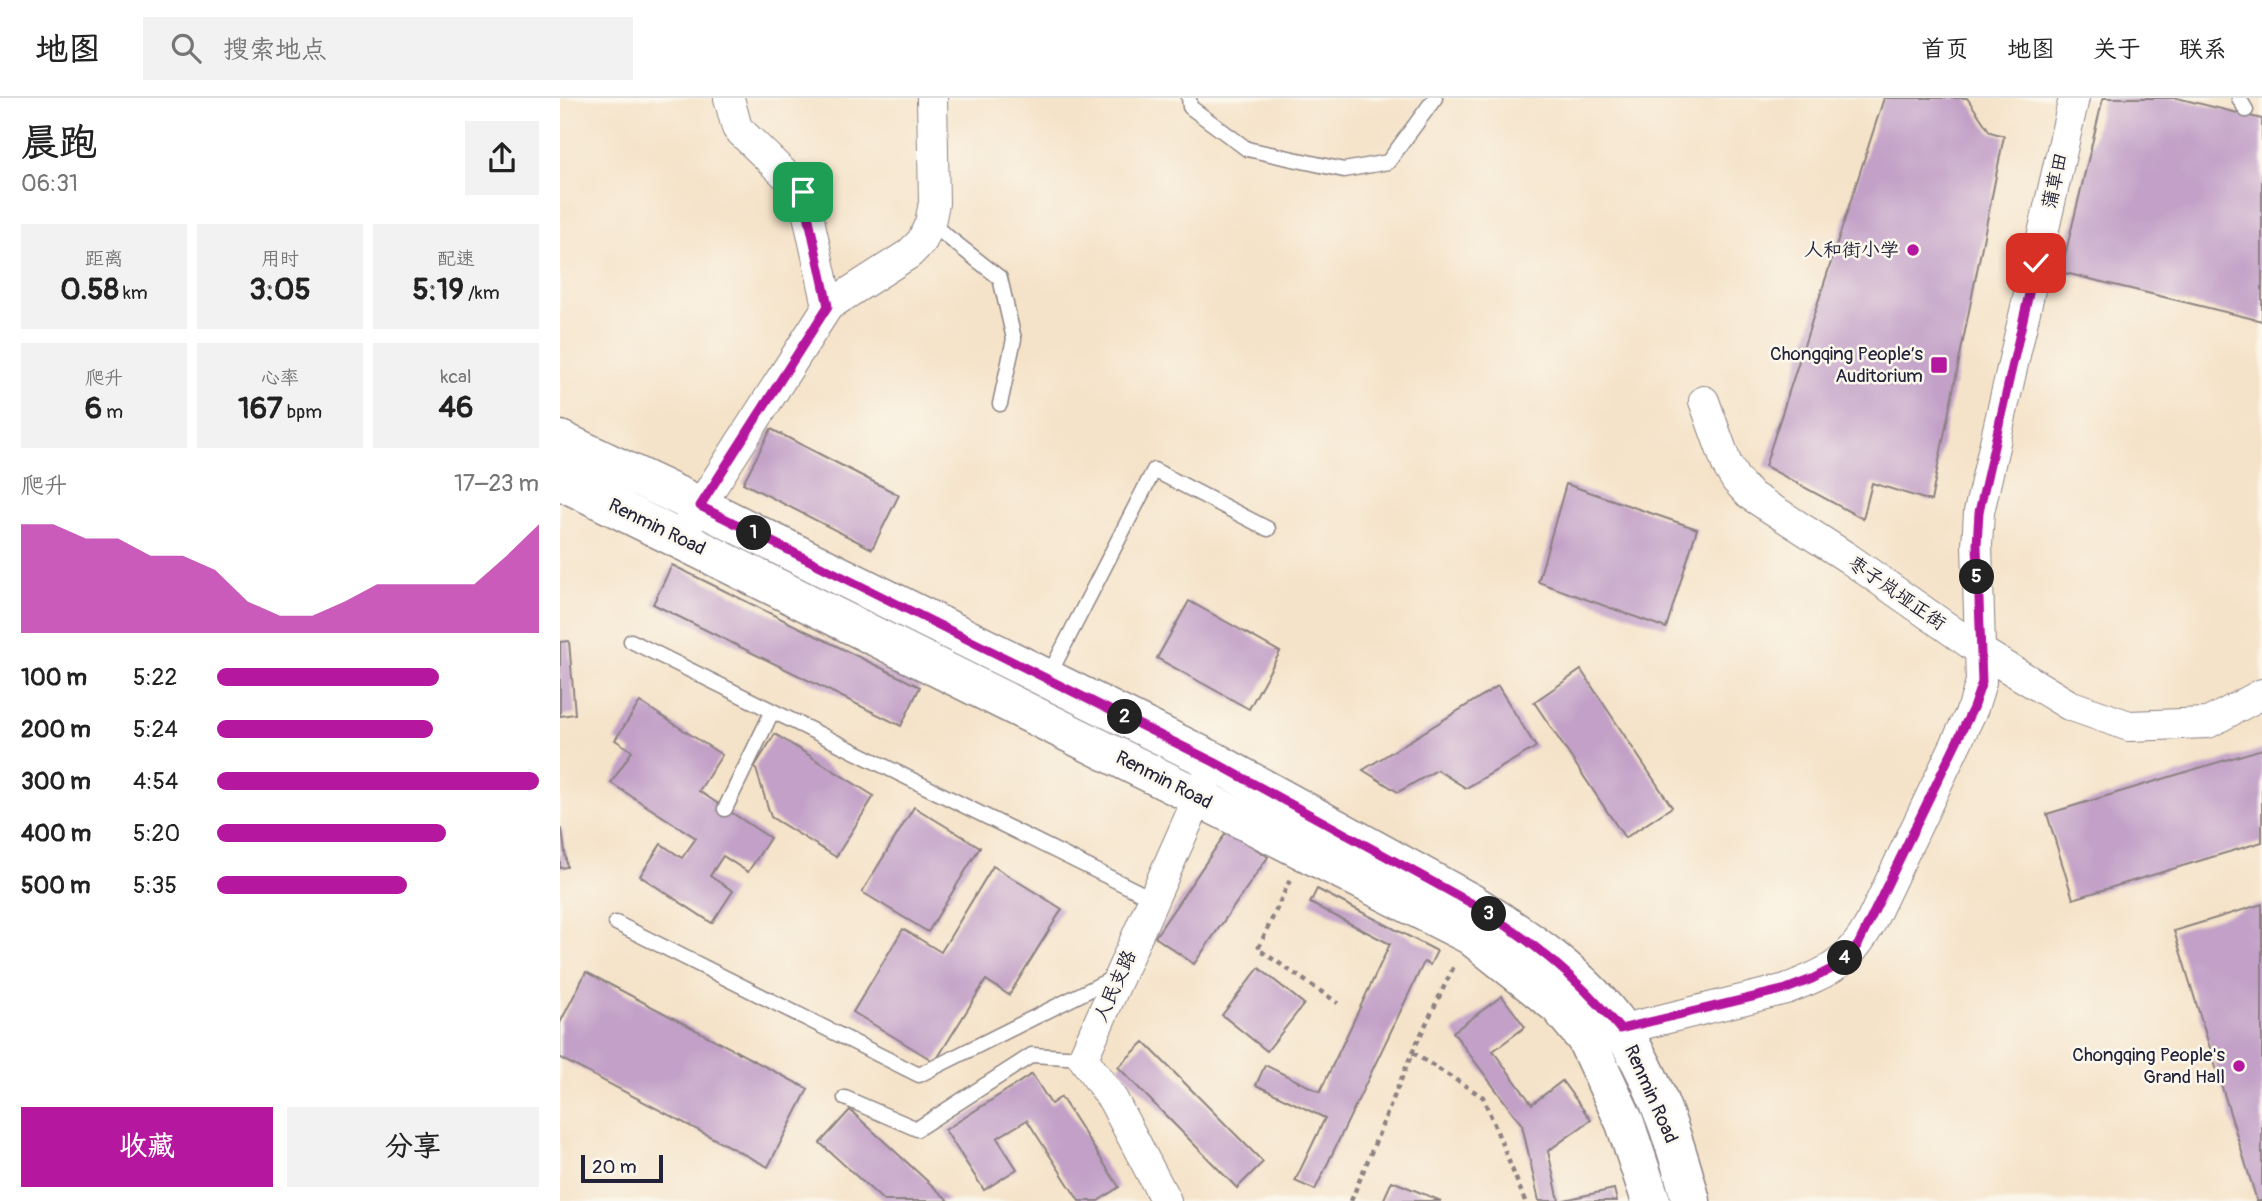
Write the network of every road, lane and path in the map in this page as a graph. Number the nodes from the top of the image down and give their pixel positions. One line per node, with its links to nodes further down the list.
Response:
1 (729, 98): 7 (street)
2 (932, 98): 6 (street)
3 (1189, 98): 4 (lane)
4 (1436, 98)
5 (2074, 98): 16 (street, 蒲草田)
6 (930, 223): 7 (street); 9 (lane)
7 (828, 306): 12 (street)
8 (1704, 401): 16 (street, 枣子岚垭正街)
9 (1000, 404)
10 (560, 440): 12 (main road, Renmin Road)
11 (560, 480): 14 (main road, Renmin Road)
12 (700, 506): 14 (street); 17 (main road, Renmin Road)
13 (1268, 529): 17 (lane)
14 (680, 538): 21 (main road, Renmin Road)
15 (631, 641): 19 (lane)
16 (1982, 652): 18 (street, 枣子岚垭正街); 29 (street, 蒲草田)
17 (1048, 679): 20 (main road, Renmin Road)
18 (2262, 694)
19 (772, 712): 22 (lane); 24 (lane)
20 (1214, 762): 21 (street, 人民支路); 29 (main road, Renmin Road)
21 (1198, 797): 23 (main road, Renmin Road); 24 (street, 人民支路)
22 (725, 808)
23 (1304, 850): 26 (main road, Renmin Road); 28 (path)
24 (1153, 899): 27 (street, 人民支路)
25 (616, 923): 27 (lane)
26 (1469, 935): 29 (main road, Renmin Road); 30 (path)
27 (1120, 975): 31 (street, 人民支路)
28 (1338, 1003)
29 (1603, 1034): 36 (main road, Renmin Road); 37 (main road, Renmin Road)
30 (1412, 1053): 34 (path); 35 (path)
31 (1083, 1058): 32 (lane); 33 (street)
32 (845, 1098)
33 (1166, 1201)
34 (1351, 1201)
35 (1525, 1201)
36 (1651, 1201)
37 (1691, 1201)

